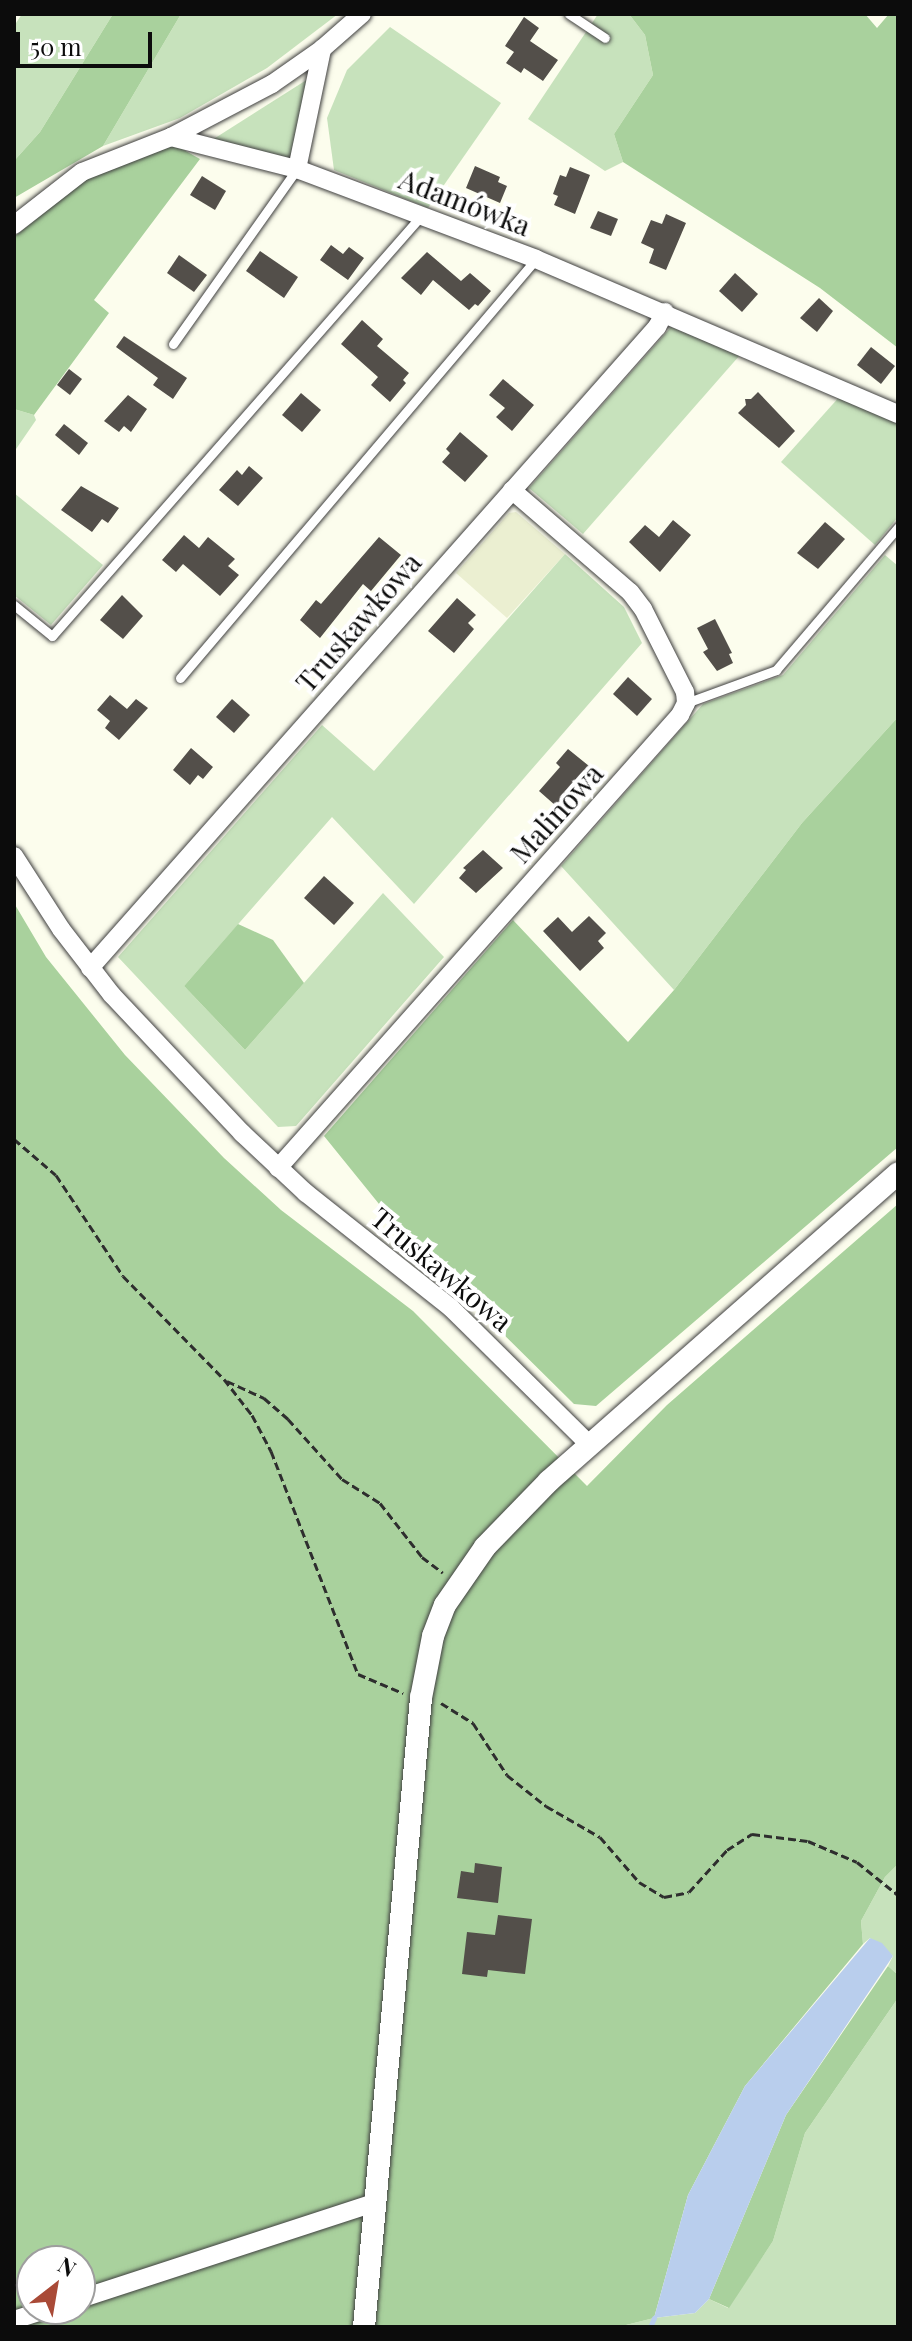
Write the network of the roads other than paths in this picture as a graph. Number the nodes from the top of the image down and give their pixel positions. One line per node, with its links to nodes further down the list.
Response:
1 (362, 14): 4 (street)
2 (569, 14): 3 (lane)
3 (605, 38)
4 (322, 49): 5 (street); 6 (street)
5 (171, 137): 6 (street, Adamówka); 8 (street)
6 (297, 169): 7 (street, Adamówka); 11 (lane)
7 (421, 216): 9 (street, Adamówka); 15 (lane)
8 (14, 225)
9 (536, 259): 10 (street, Adamówka); 16 (lane)
10 (665, 312): 12 (street, Adamówka); 13 (street, Truskawkowa)
11 (173, 344)
12 (898, 414)
13 (512, 490): 17 (street); 19 (street, Truskawkowa)
14 (898, 527): 17 (lane)
15 (14, 605)
16 (180, 678)
17 (686, 703): 20 (street, Malinowa)
18 (14, 856): 19 (street, Truskawkowa)
19 (90, 968): 20 (street, Truskawkowa)
20 (278, 1168): 22 (street, Truskawkowa)
21 (898, 1173): 22 (street)
22 (589, 1444): 23 (street)
23 (374, 2203): 24 (street); 25 (street)
24 (96, 2294)
25 (364, 2327)

